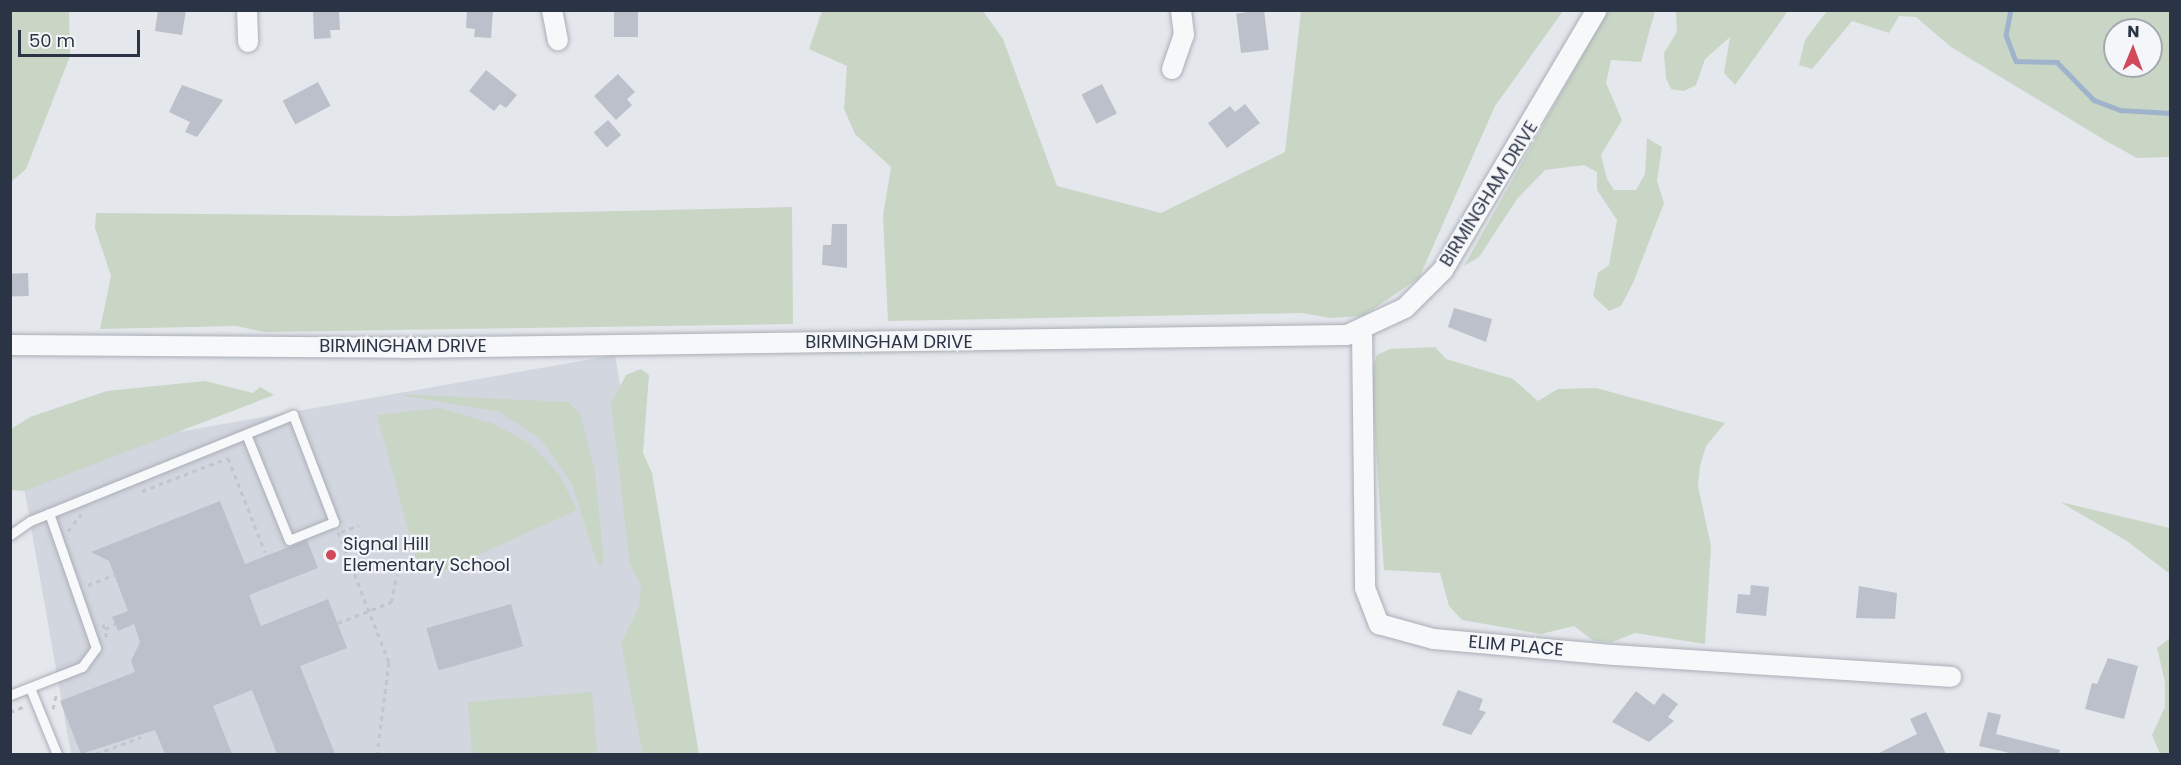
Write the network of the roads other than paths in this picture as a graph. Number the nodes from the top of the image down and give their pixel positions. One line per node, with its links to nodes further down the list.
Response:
1 (247, 10): 6 (street)
2 (552, 10): 5 (street)
3 (1181, 10): 7 (street)
4 (1597, 10): 8 (street, BIRMINGHAM DRIVE)
5 (558, 40)
6 (248, 42)
7 (1172, 69)
8 (1362, 331): 9 (street, BIRMINGHAM DRIVE); 13 (street, ELIM PLACE)
9 (10, 345)
10 (246, 434): 10 (lane); 11 (lane)
11 (49, 513): 12 (lane); 14 (lane)
12 (10, 534)
13 (1951, 677)
14 (30, 688): 15 (lane); 16 (lane)
15 (10, 695)
16 (57, 754)

